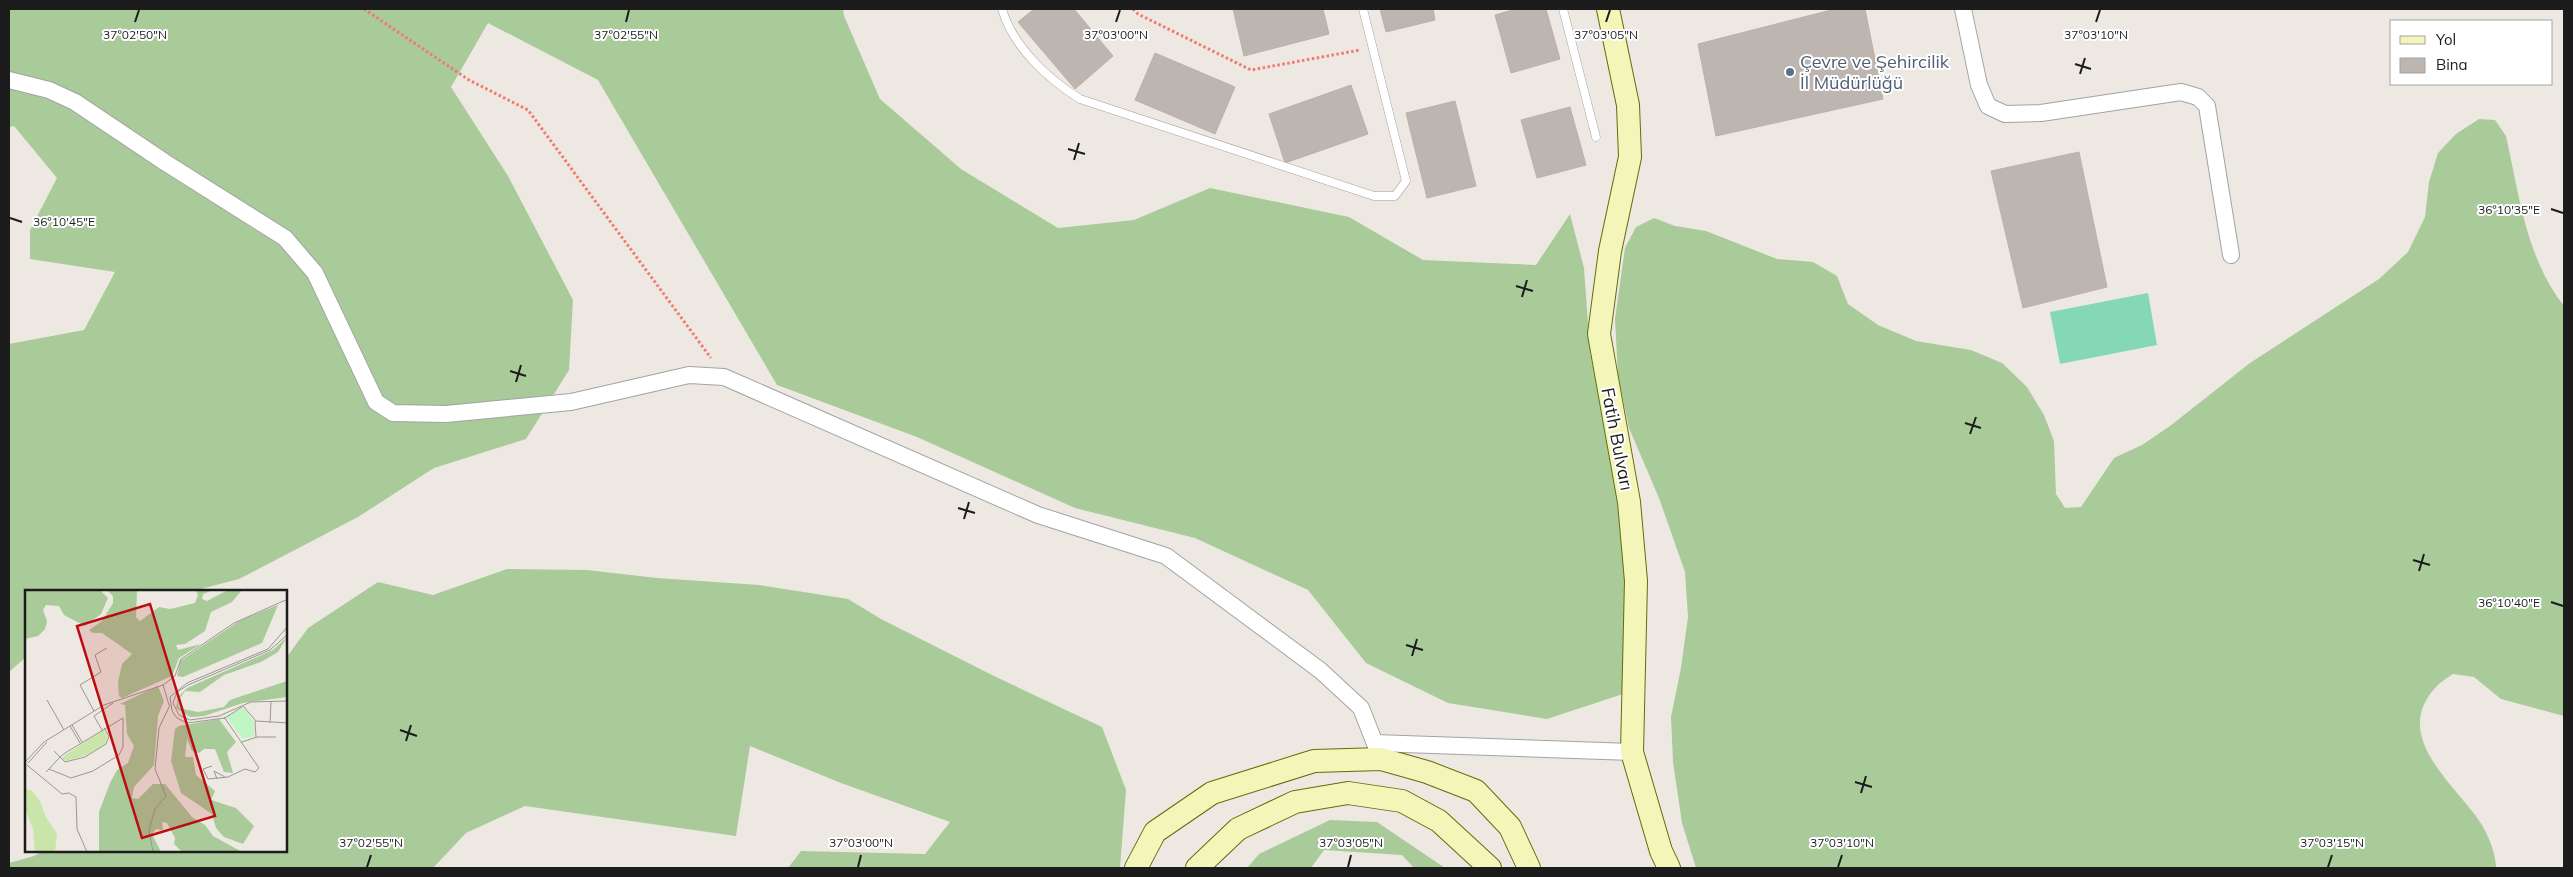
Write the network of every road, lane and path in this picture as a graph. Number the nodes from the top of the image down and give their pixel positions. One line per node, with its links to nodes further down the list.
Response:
1 (364, 9): 12 (path)
2 (1002, 9): 8 (lane)
3 (1133, 9): 8 (path)
4 (1363, 9): 8 (lane)
5 (1563, 9): 10 (lane)
6 (1608, 9): 14 (street, Fatih Bulvarı)
7 (1963, 9): 11 (street)
8 (1372, 47)
9 (9, 80): 12 (street)
10 (1596, 137)
11 (2231, 255)
12 (724, 377): 13 (street)
13 (1378, 751): 14 (street); 15 (street); 18 (street)
14 (1632, 752): 19 (street, Fatih Bulvarı)
15 (1136, 868)
16 (1197, 868): 17 (street)
17 (1490, 868)
18 (1529, 868)
19 (1669, 868)

